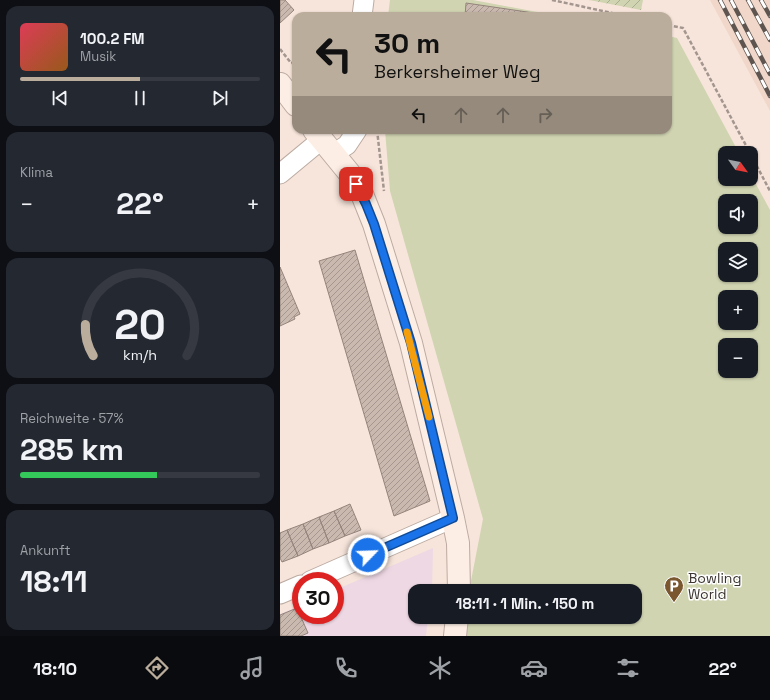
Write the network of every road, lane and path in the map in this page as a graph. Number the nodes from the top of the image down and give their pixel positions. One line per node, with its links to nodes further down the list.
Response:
1 (364, 0): 3 (street)
2 (552, 0): 4 (path)
3 (362, 12)
4 (608, 12)
5 (672, 26): 13 (path)
6 (280, 49): 7 (path)
7 (292, 63)
8 (280, 84): 9 (street)
9 (292, 100)
10 (354, 134): 12 (street)
11 (377, 134): 17 (path)
12 (322, 142): 15 (street); 17 (street)
13 (746, 146)
14 (758, 169): 16 (path)
15 (280, 174)
16 (770, 191)
17 (369, 212): 18 (street)
18 (453, 518): 19 (street); 20 (street)
19 (330, 572)
20 (459, 584)
21 (292, 589): 22 (street)
22 (280, 594)
23 (456, 624): 24 (street)
24 (455, 636)

